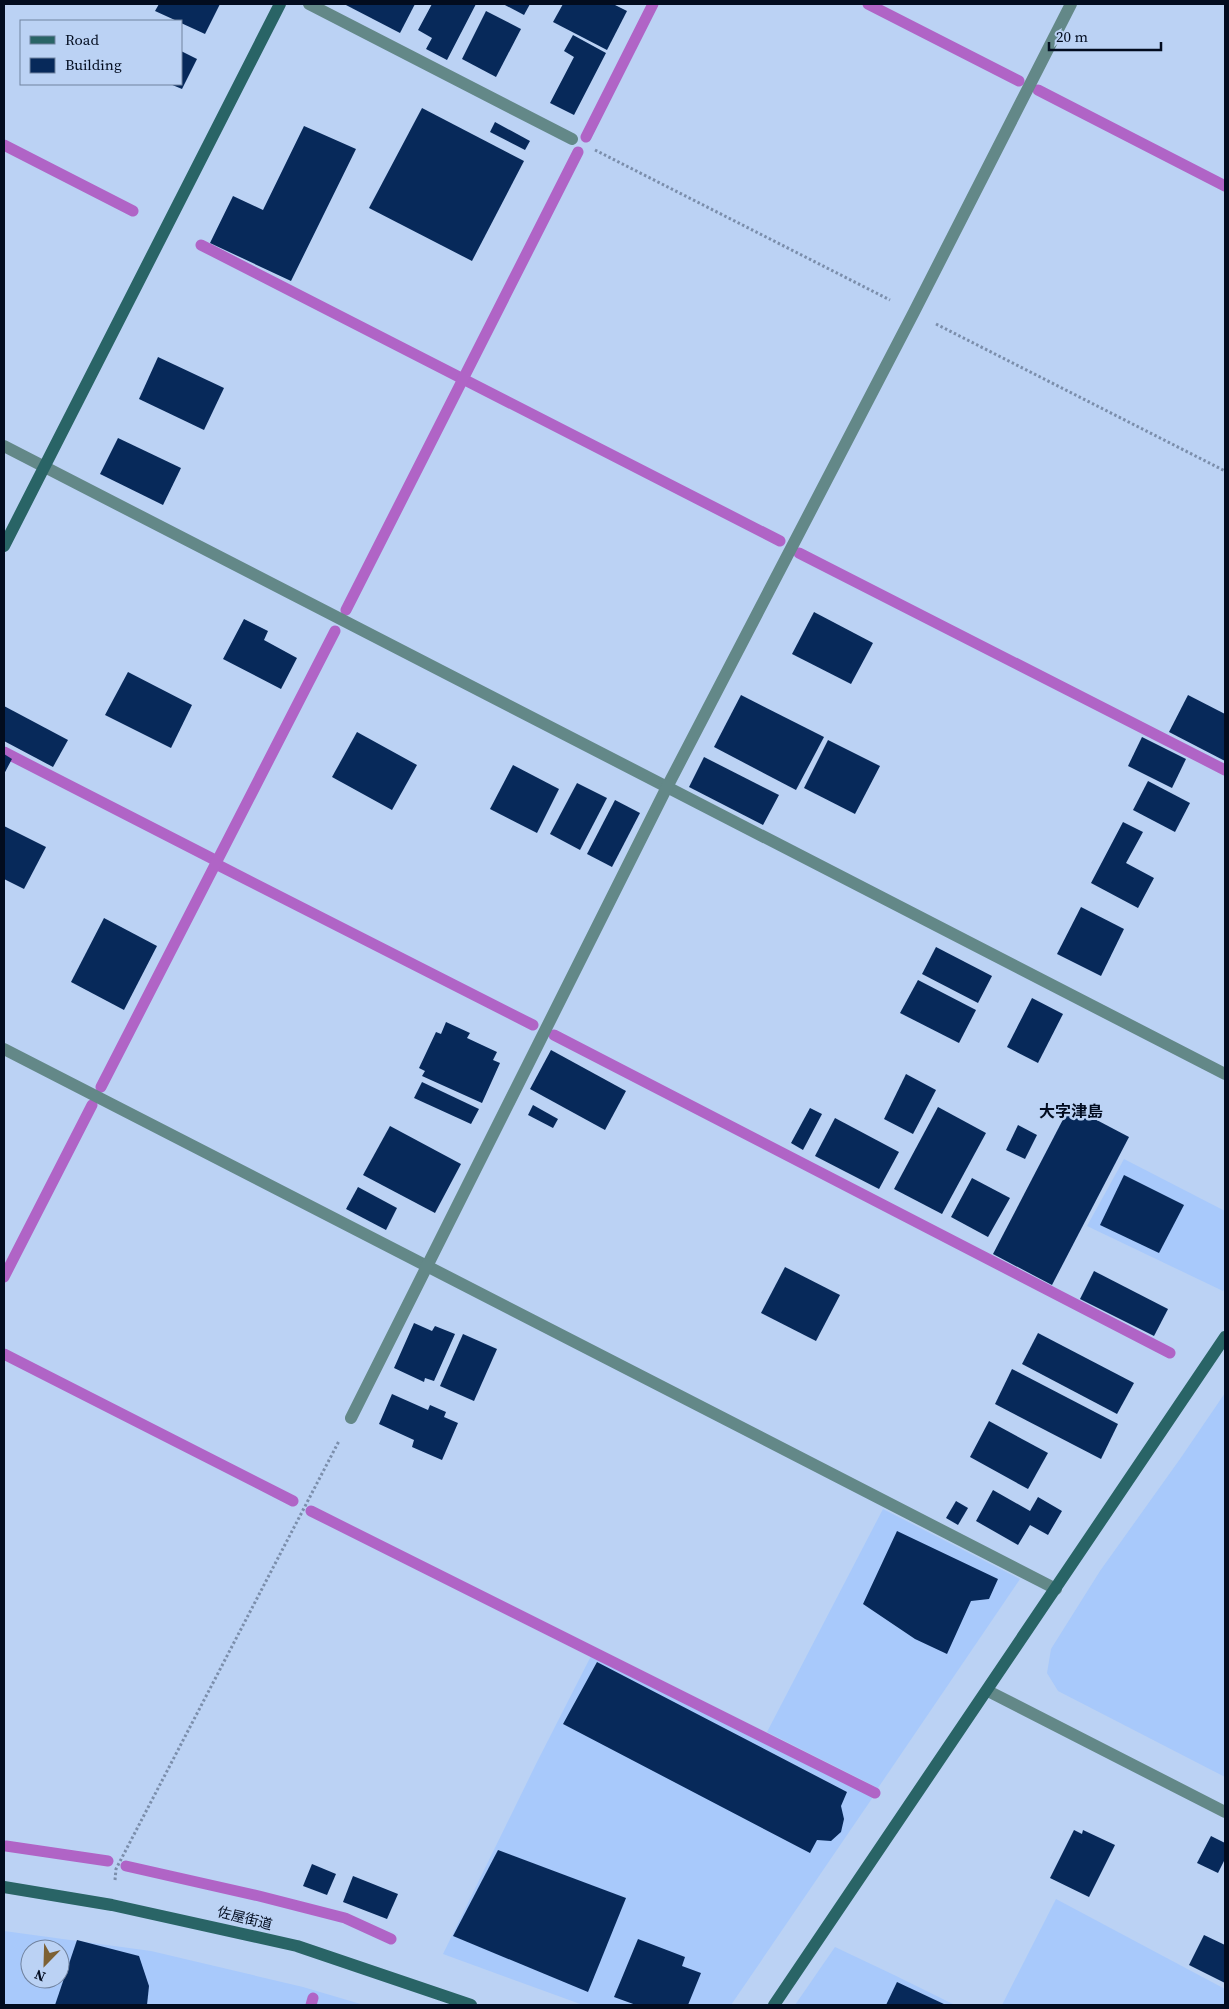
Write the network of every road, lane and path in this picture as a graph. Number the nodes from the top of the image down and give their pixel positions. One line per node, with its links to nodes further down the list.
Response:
1 (280, 4): 7 (street)
2 (309, 4): 4 (street)
3 (1071, 4): 5 (street)
4 (572, 139): 5 (path)
5 (914, 312): 8 (path); 10 (street)
6 (4, 446): 7 (street)
7 (44, 467): 9 (street); 10 (street)
8 (1225, 471)
9 (4, 546)
10 (666, 789): 12 (street); 13 (street)
11 (4, 1049): 13 (street)
12 (1225, 1074)
13 (426, 1266): 15 (street); 16 (street)
14 (1225, 1337): 16 (street)
15 (351, 1418): 20 (path)
16 (1056, 1589): 17 (street)
17 (988, 1691): 18 (street); 22 (street)
18 (1225, 1812)
19 (4, 1887): 20 (street, 佐屋街道)
20 (112, 1904): 21 (street, 佐屋街道)
21 (472, 2005)
22 (774, 2005)

